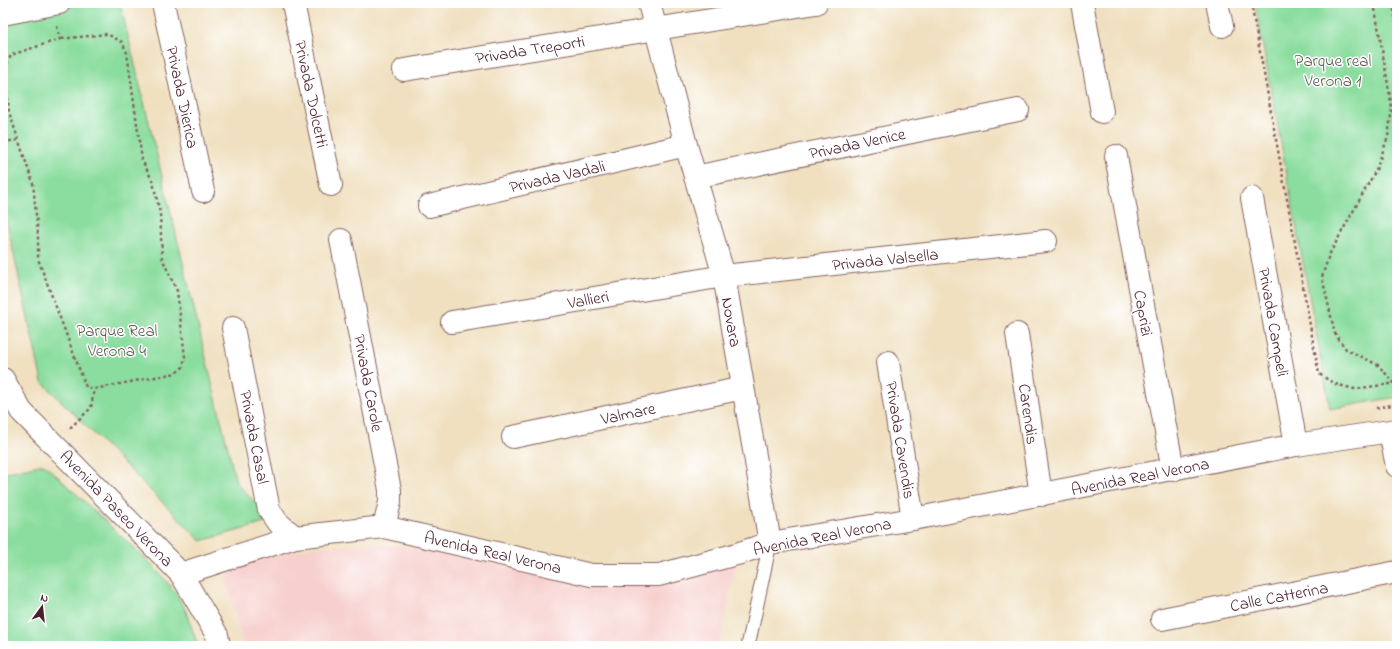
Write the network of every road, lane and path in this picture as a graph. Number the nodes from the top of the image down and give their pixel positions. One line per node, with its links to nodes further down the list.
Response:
1 (163, 3): 27 (street, Privada Dierica)
2 (293, 3): 26 (street, Privada Dolcetti)
3 (649, 3): 14 (street, Novara)
4 (816, 3): 14 (street, Privada Treporti)
5 (1082, 3): 20 (street)
6 (1217, 3): 12 (street)
7 (1251, 3): 38 (path)
8 (1374, 3): 38 (path)
9 (1393, 3): 13 (path)
10 (55, 4): 11 (street); 15 (path)
11 (3, 14)
12 (1222, 26)
13 (1397, 27)
14 (655, 28): 18 (street, Privada Treporti); 23 (street, Novara)
15 (60, 39): 17 (path); 40 (path)
16 (3, 65): 17 (path)
17 (5, 69): 21 (path)
18 (404, 70)
19 (1018, 110): 25 (street, Privada Venice)
20 (1102, 112)
21 (18, 140): 22 (path); 40 (path)
22 (3, 142)
23 (686, 145): 25 (street, Novara); 29 (street, Privada Vadali)
24 (1116, 156): 48 (street, Caprizi)
25 (695, 177): 32 (street, Novara)
26 (330, 185)
27 (203, 191)
28 (1252, 198): 46 (street, Privada Campeli)
29 (429, 206)
30 (340, 240): 51 (street, Privada Carole)
31 (1046, 241): 32 (street, Privada Valsella)
32 (724, 276): 33 (street, Vallieri); 39 (street, Novara)
33 (452, 322)
34 (233, 328): 52 (street, Privada Casal)
35 (1017, 334): 49 (street, Carendis)
36 (888, 362): 50 (street, Privada Cavendis)
37 (3, 379): 42 (street, Avenida Paseo Verona)
38 (1396, 383): 41 (path)
39 (743, 388): 44 (street, Valmare); 53 (street, Novara)
40 (94, 389): 45 (path)
41 (1397, 401)
42 (12, 412): 45 (street, Avenida Paseo Verona)
43 (1393, 431): 46 (street, Avenida Real Verona); 47 (street)
44 (513, 437)
45 (53, 443): 55 (street, Avenida Paseo Verona)
46 (1296, 446): 48 (street, Avenida Real Verona)
47 (1397, 466)
48 (1173, 470): 49 (street, Avenida Real Verona)
49 (1041, 495): 50 (street, Avenida Real Verona)
50 (914, 519): 53 (street, Avenida Real Verona)
51 (384, 527): 52 (street, Avenida Real Verona); 53 (street, Avenida Real Verona)
52 (295, 538): 55 (street, Avenida Real Verona)
53 (770, 543): 58 (lane, Novara)
54 (1397, 572): 56 (street, Calle Catterina)
55 (181, 574): 57 (street, Avenida Paseo Verona)
56 (1162, 619)
57 (219, 646)
58 (748, 646)

